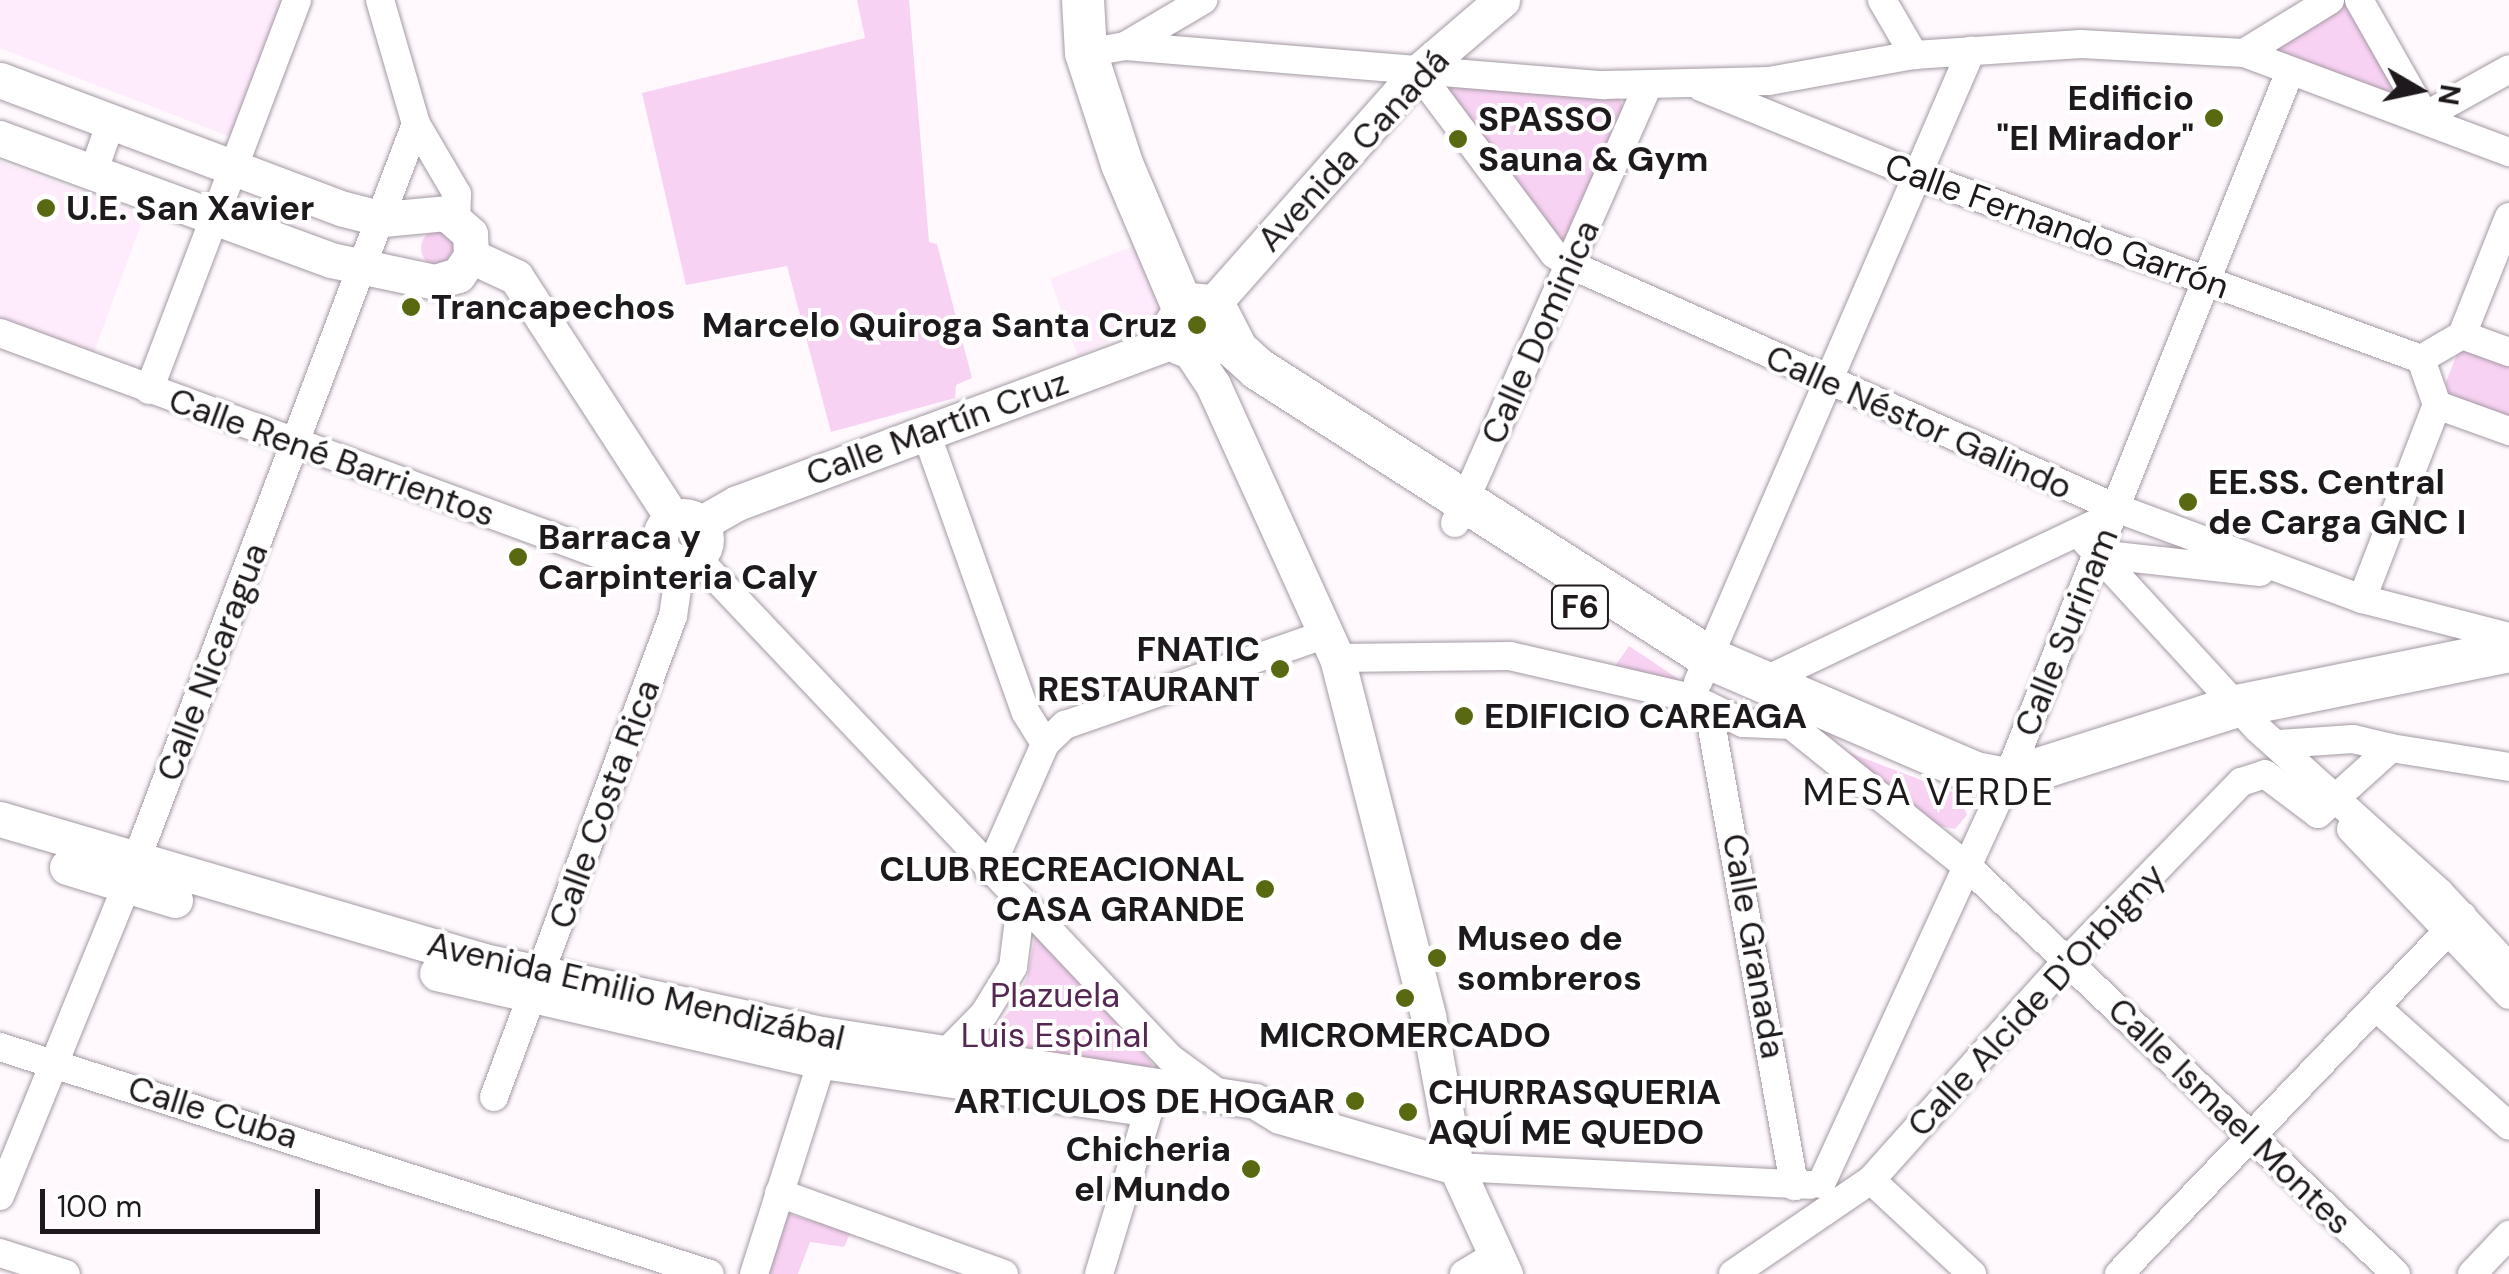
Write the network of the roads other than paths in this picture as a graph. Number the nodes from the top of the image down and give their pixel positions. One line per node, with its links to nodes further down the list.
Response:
1 (298, 0): 24 (street)
2 (379, 0): 21 (street)
3 (1083, 0): 9 (highway, F6)
4 (1204, 0): 9 (street)
5 (1502, 0): 15 (main road, Avenida Canadá)
6 (1882, 0): 12 (street)
7 (2330, 0): 11 (street)
8 (2359, 0): 19 (street)
9 (1106, 49): 15 (street); 38 (highway, F6)
10 (1971, 51): 11 (street); 12 (street); 26 (street)
11 (2244, 53): 14 (street)
12 (1914, 54): 18 (street)
13 (2509, 69): 19 (street)
14 (2290, 71): 19 (street); 36 (street, Calle Surinam)
15 (1418, 72): 17 (street); 32 (street, Calle Néstor Galindo); 38 (main road, Avenida Canadá)
16 (0, 80): 20 (main road)
17 (1648, 85): 18 (street); 32 (street, Calle Dominica)
18 (1695, 85): 26 (street, Calle Fernando Garrón)
19 (2425, 116): 23 (street)
20 (111, 122): 24 (main road); 25 (street)
21 (416, 124): 27 (street); 30 (street, Calle Nicaragua)
22 (0, 138): 25 (main road)
23 (2509, 152)
24 (234, 167): 28 (street); 30 (main road)
25 (93, 173): 28 (main road)
26 (1917, 175): 36 (street, Calle Fernando Garrón); 42 (street)
27 (445, 209): 30 (main road); 31 (main road); 34 (main road); 35 (main road)
28 (216, 217): 33 (main road); 43 (street)
29 (2509, 217): 37 (street)
30 (383, 219): 33 (street, Calle Nicaragua)
31 (471, 256): 34 (main road); 35 (main road)
32 (1572, 265): 42 (street, Calle Néstor Galindo); 49 (street, Calle Dominica)
33 (364, 266): 35 (main road); 47 (street, Calle Nicaragua)
34 (516, 277): 50 (main road)
35 (424, 279)
36 (2208, 283): 41 (street, Calle Fernando Garrón); 48 (street, Calle Surinam)
37 (2462, 335): 40 (street); 41 (street)
38 (1202, 341): 45 (main road, Calle Martín Cruz); 49 (highway, F6); 55 (main road)
39 (3, 342): 43 (street, Calle René Barrientos)
40 (2509, 352)
41 (2421, 359): 44 (street)
42 (1831, 383): 48 (street, Calle Néstor Galindo); 59 (street)
43 (149, 390): 47 (street, Calle René Barrientos)
44 (2436, 405): 46 (street); 53 (street)
45 (925, 430): 50 (main road, Calle Martín Cruz); 62 (street)
46 (2509, 431)
47 (294, 446): 50 (street, Calle René Barrientos); 71 (street, Calle Nicaragua)
48 (2116, 508): 51 (street, Calle Surinam); 52 (street, Calle Néstor Galindo)
49 (1459, 513): 59 (highway, F6)
50 (683, 543): 70 (street); 76 (street, Calle Costa Rica)
51 (2088, 545): 52 (street); 58 (street); 61 (street); 65 (street, Calle Surinam)
52 (2312, 577): 53 (street, Calle Néstor Galindo)
53 (2362, 598): 54 (street, Calle Néstor Galindo)
54 (2509, 637)
55 (1332, 646): 59 (street); 62 (street); 89 (main road)
56 (2509, 650): 61 (highway)
57 (2509, 672): 61 (highway)
58 (1762, 682): 59 (highway, F6); 65 (highway, F6)
59 (1706, 683): 60 (highway, F6); 91 (street, Calle Granada)
60 (1791, 725): 65 (highway, F6); 69 (street, Calle Ismael Montes)
61 (2258, 726): 63 (street); 65 (highway); 66 (street)
62 (1045, 744): 70 (street)
63 (2391, 748): 64 (street); 66 (street)
64 (2509, 767)
65 (2001, 792): 69 (street, Calle Surinam)
66 (2332, 798): 73 (street); 74 (street, Calle Alcide D'Orbigny)
67 (0, 820): 71 (main road, Avenida Emilio Mendizábal)
68 (0, 844): 71 (main road, Avenida Emilio Mendizábal)
69 (1968, 868): 74 (street, Calle Ismael Montes); 91 (street, Calle Surinam)
70 (989, 870): 72 (street)
71 (131, 875): 76 (main road, Avenida Emilio Mendizábal); 81 (street, Calle Nicaragua)
72 (1021, 904): 82 (street); 83 (street)
73 (2454, 924): 75 (street); 78 (street)
74 (2068, 960): 88 (street, Calle Ismael Montes); 90 (street, Calle Alcide D'Orbigny)
75 (2502, 962): 77 (street)
76 (536, 986): 80 (main road, Avenida Emilio Mendizábal); 84 (street, Calle Costa Rica)
77 (2509, 995)
78 (2376, 1007): 87 (street); 88 (street)
79 (0, 1047): 81 (street, Calle Cuba)
80 (822, 1048): 82 (main road, Avenida Emilio Mendizábal); 92 (street)
81 (52, 1064): 93 (street, Calle Nicaragua); 99 (street, Calle Cuba)
82 (936, 1066): 83 (main road, Avenida Emilio Mendizábal); 85 (main road, Avenida Emilio Mendizábal)
83 (1223, 1096): 86 (main road, Avenida Emilio Mendizábal)
84 (494, 1098)
85 (1149, 1109): 86 (main road, Avenida Emilio Mendizábal); 102 (street)
86 (1280, 1116): 89 (main road, Avenida Emilio Mendizábal)
87 (2509, 1126)
88 (2250, 1136): 105 (street); 106 (street, Calle Ismael Montes)
89 (1456, 1167): 91 (street, Avenida Emilio Mendizábal); 97 (main road)
90 (1870, 1180): 91 (street, Calle Alcide D'Orbigny); 104 (street)
91 (1817, 1192): 103 (street, Calle Alcide D'Orbigny)
92 (779, 1193): 100 (street); 101 (street)
93 (0, 1196)
94 (2509, 1235): 107 (street)
95 (0, 1253): 98 (street)
96 (2509, 1262): 108 (street)
97 (1488, 1268)
98 (66, 1274)
99 (710, 1274)
100 (754, 1274)
101 (1004, 1274)
102 (1098, 1274)
103 (1733, 1274)
104 (1972, 1274)
105 (2119, 1274)
106 (2396, 1274)
107 (2472, 1274)
108 (2498, 1274)

